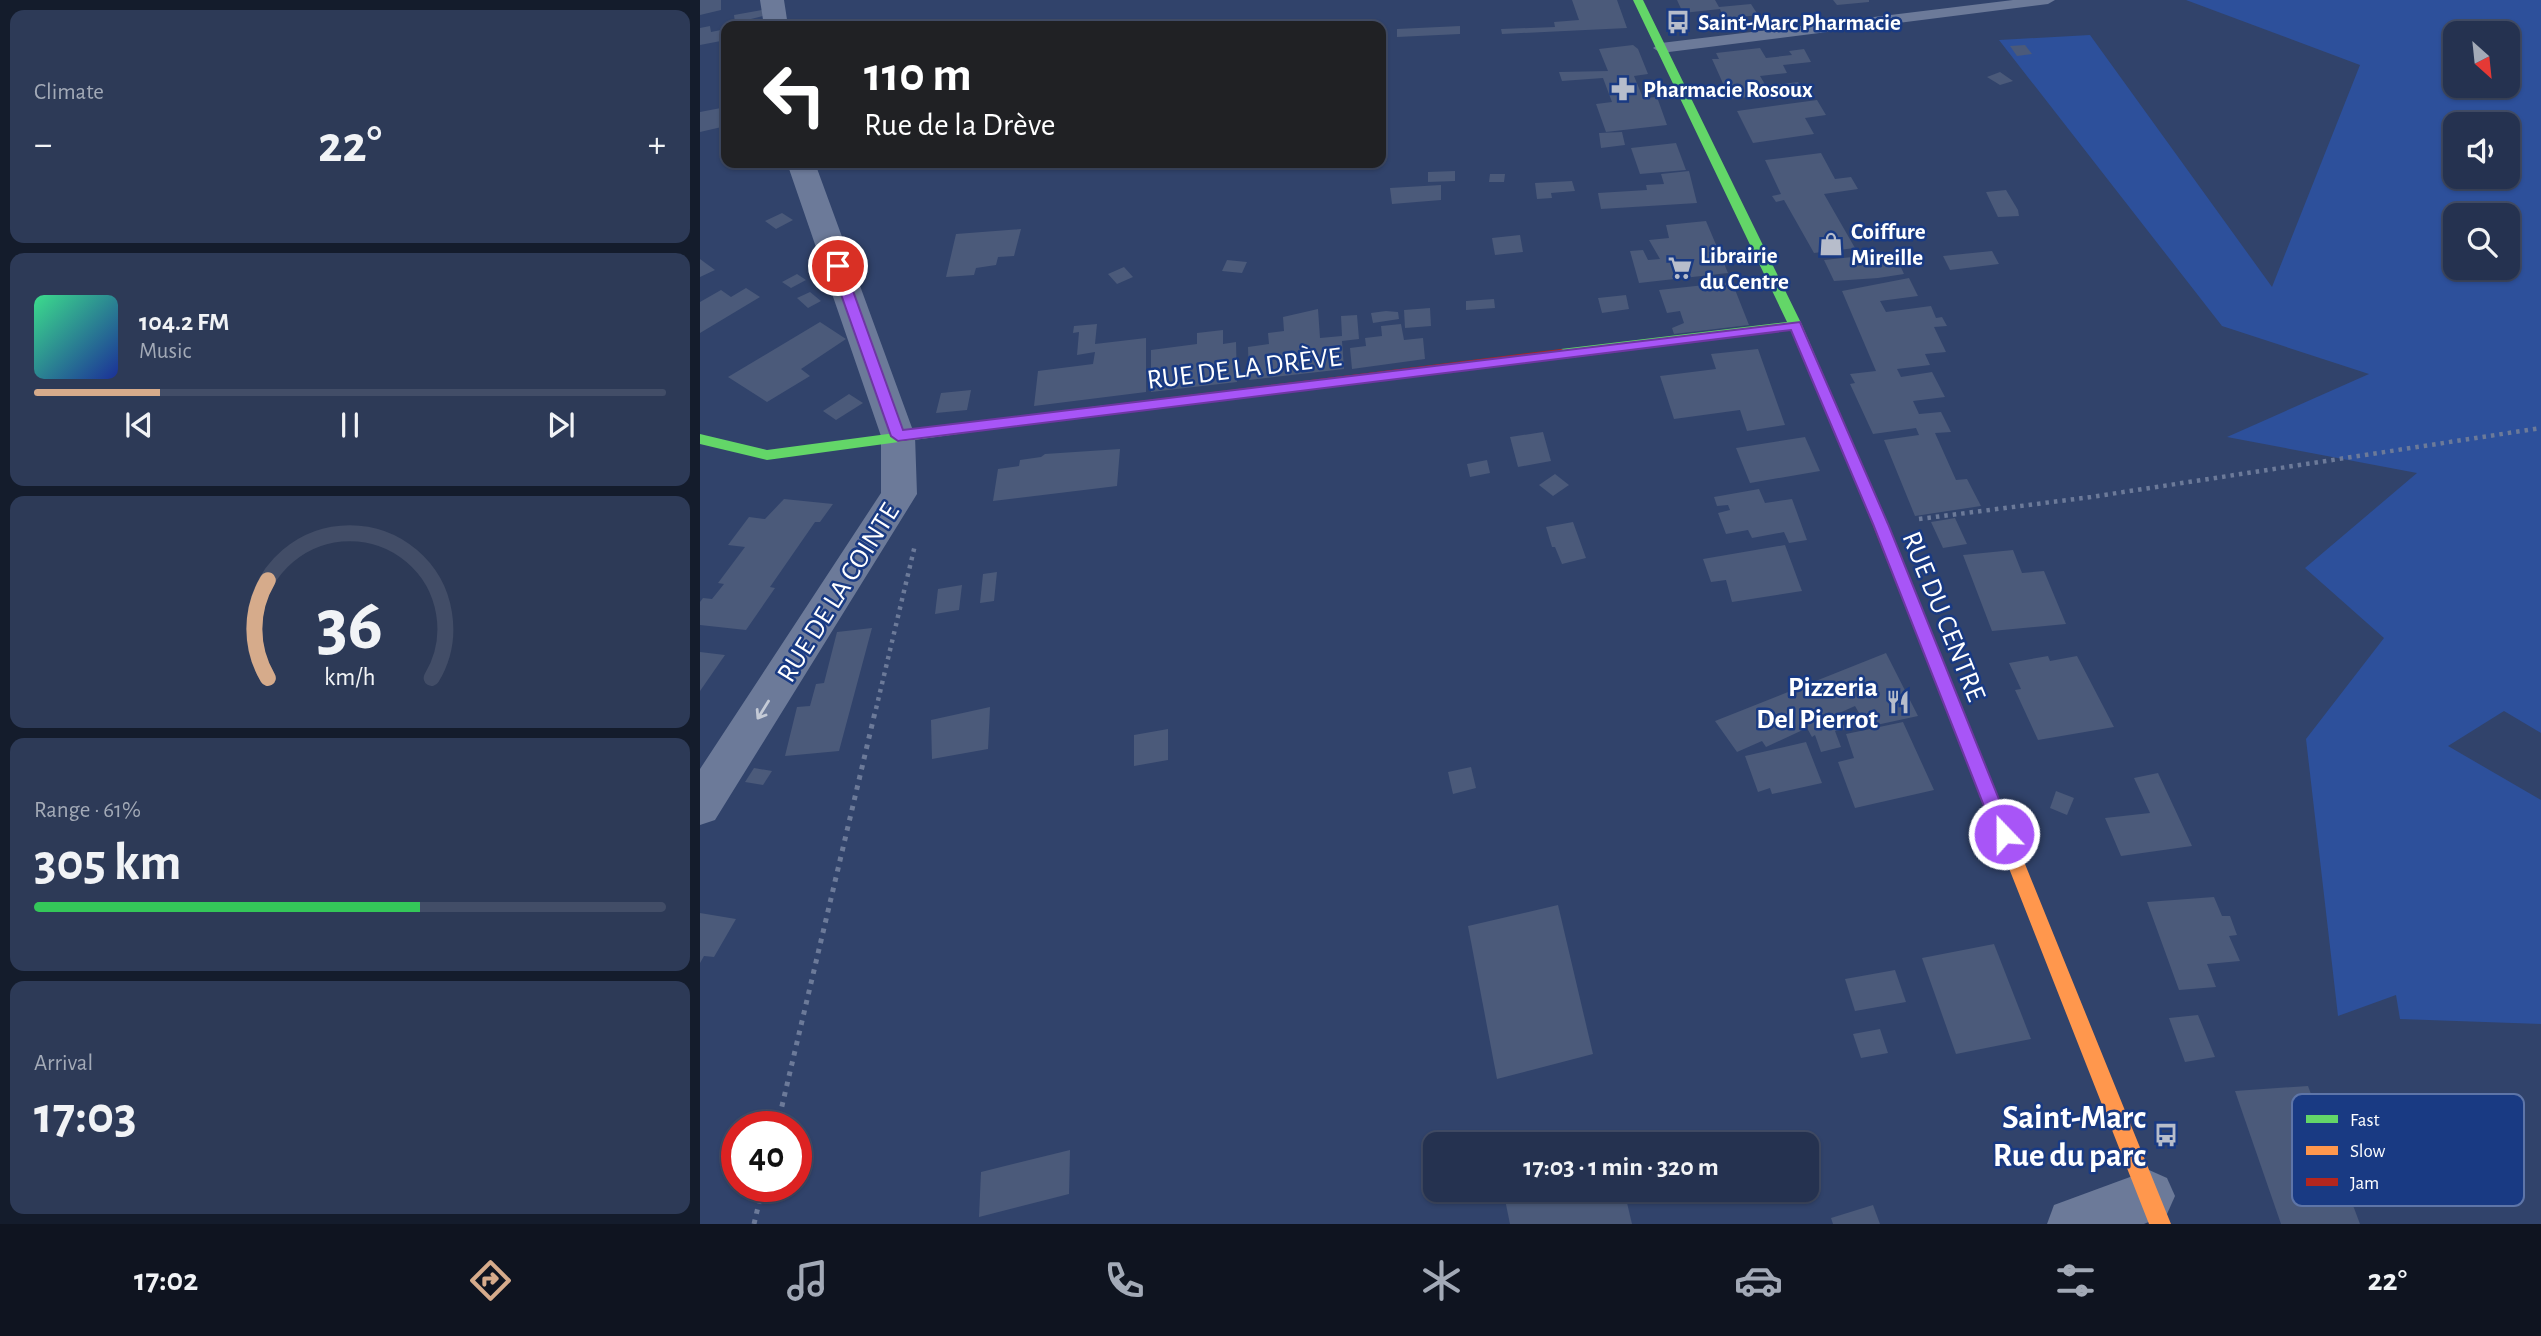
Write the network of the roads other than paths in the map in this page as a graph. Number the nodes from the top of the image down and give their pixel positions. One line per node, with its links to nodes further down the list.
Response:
1 (772, 0): 4 (street)
2 (1638, 0): 5 (street, RUE DU CENTRE)
3 (2048, 0): 5 (lane)
4 (775, 21)
5 (1661, 48): 7 (street, RUE DU CENTRE)
6 (803, 168): 8 (street, RUE DE LA COINTE)
7 (1796, 325): 8 (street, RUE DE LA DRÈVE); 11 (street, RUE DU CENTRE)
8 (898, 436): 9 (street, RUE DE LA DRÈVE); 10 (street, RUE DE LA COINTE, one-way to 10)
9 (700, 439)
10 (700, 806)
11 (2154, 1210): 12 (street)
12 (2074, 1224)

